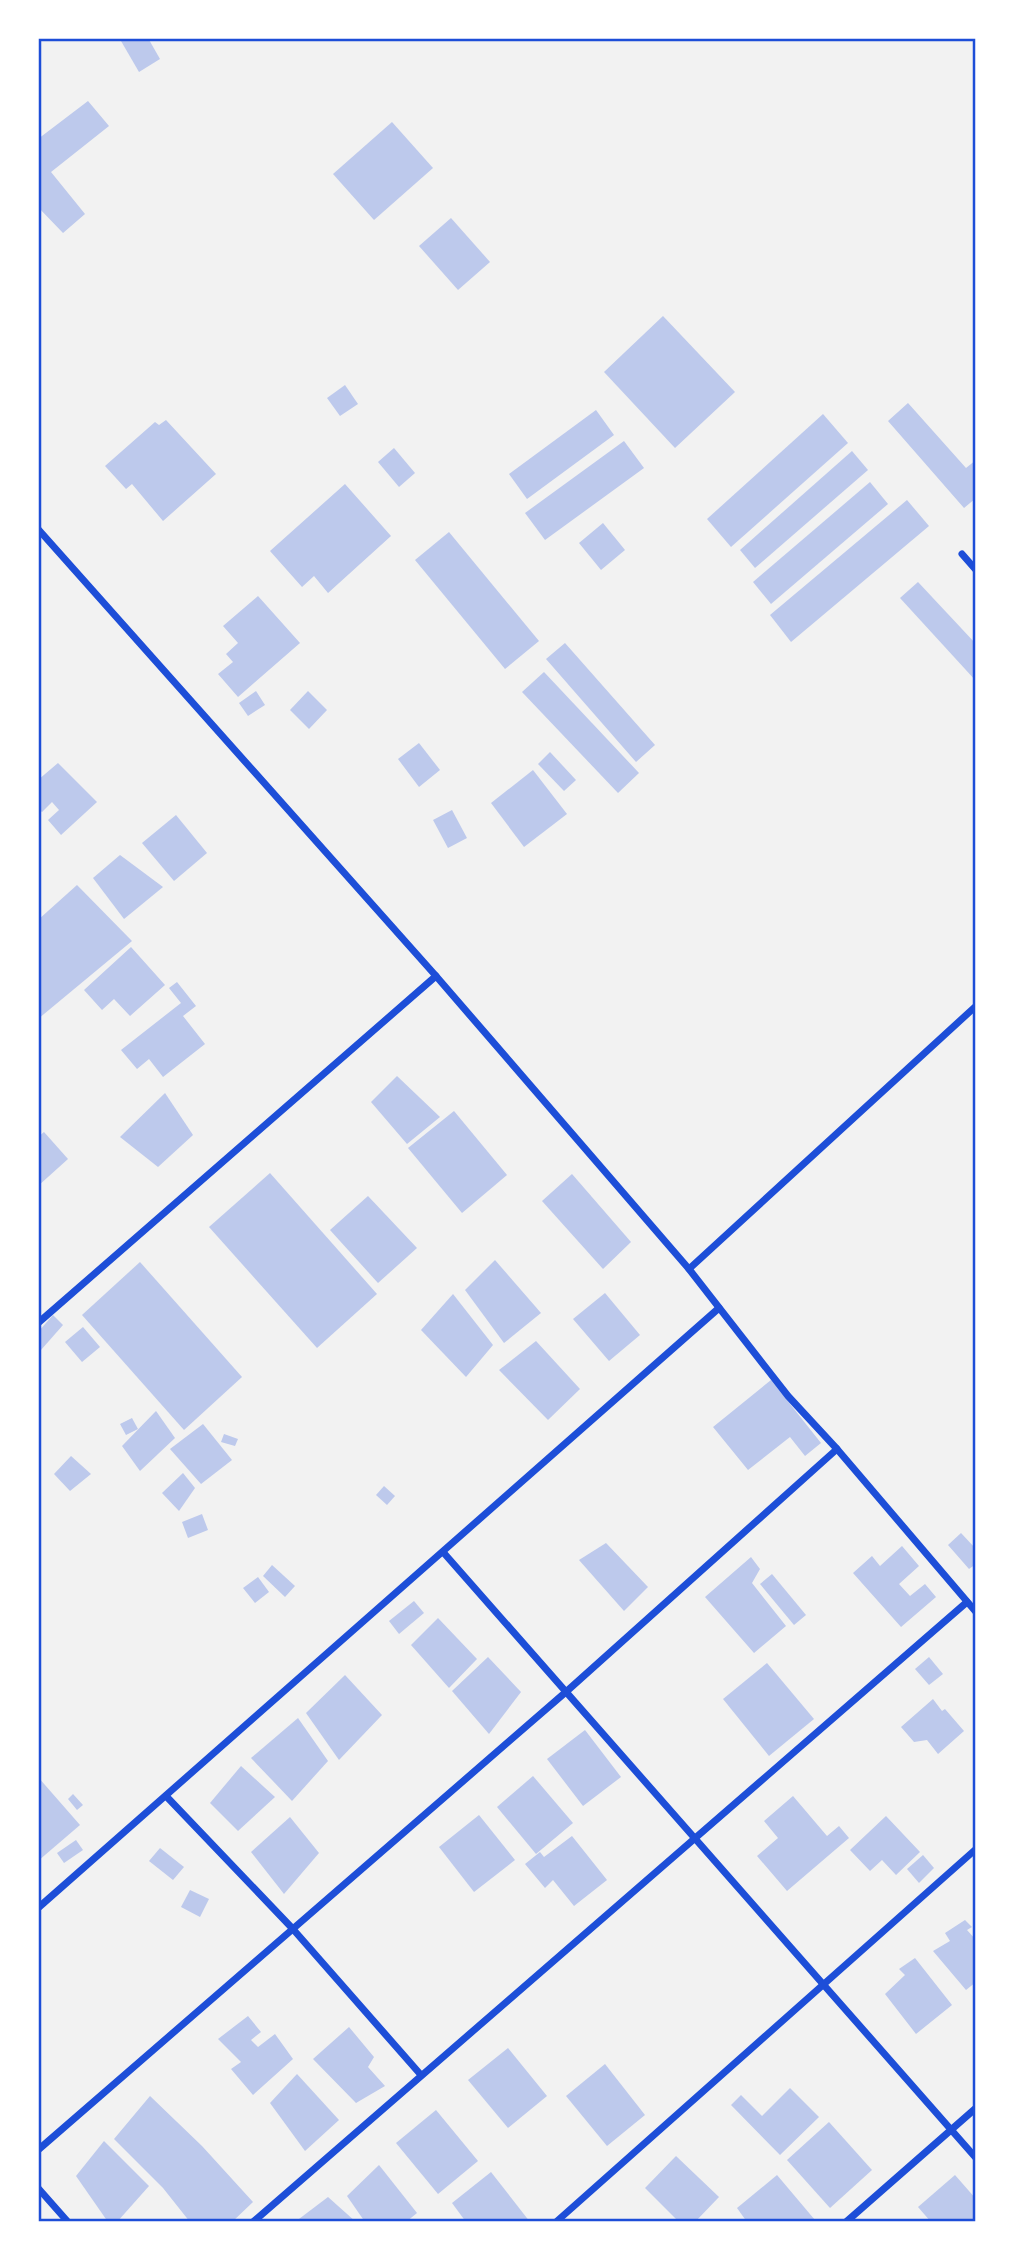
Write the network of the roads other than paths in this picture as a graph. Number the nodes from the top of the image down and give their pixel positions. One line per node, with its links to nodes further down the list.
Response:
1 (38, 529): 4 (street)
2 (962, 554): 3 (street)
3 (975, 570)
4 (436, 976): 6 (street); 8 (street)
5 (975, 1006): 6 (street)
6 (689, 1269): 7 (street)
7 (719, 1308): 9 (street); 10 (street)
8 (38, 1323)
9 (837, 1449): 11 (street); 13 (street)
10 (443, 1552): 13 (street); 14 (street)
11 (967, 1602): 12 (street); 15 (street)
12 (975, 1612)
13 (567, 1691): 15 (street); 18 (street)
14 (166, 1796): 17 (street); 18 (street)
15 (695, 1838): 19 (street); 20 (street)
16 (975, 1849): 19 (street)
17 (38, 1908)
18 (292, 1928): 20 (street); 23 (street)
19 (824, 1985): 22 (street); 28 (street)
20 (421, 2075): 27 (street)
21 (975, 2108): 22 (street)
22 (951, 2129): 24 (street); 29 (street)
23 (38, 2150)
24 (975, 2158)
25 (38, 2188): 26 (street)
26 (68, 2221)
27 (253, 2221)
28 (555, 2221)
29 (846, 2221)

